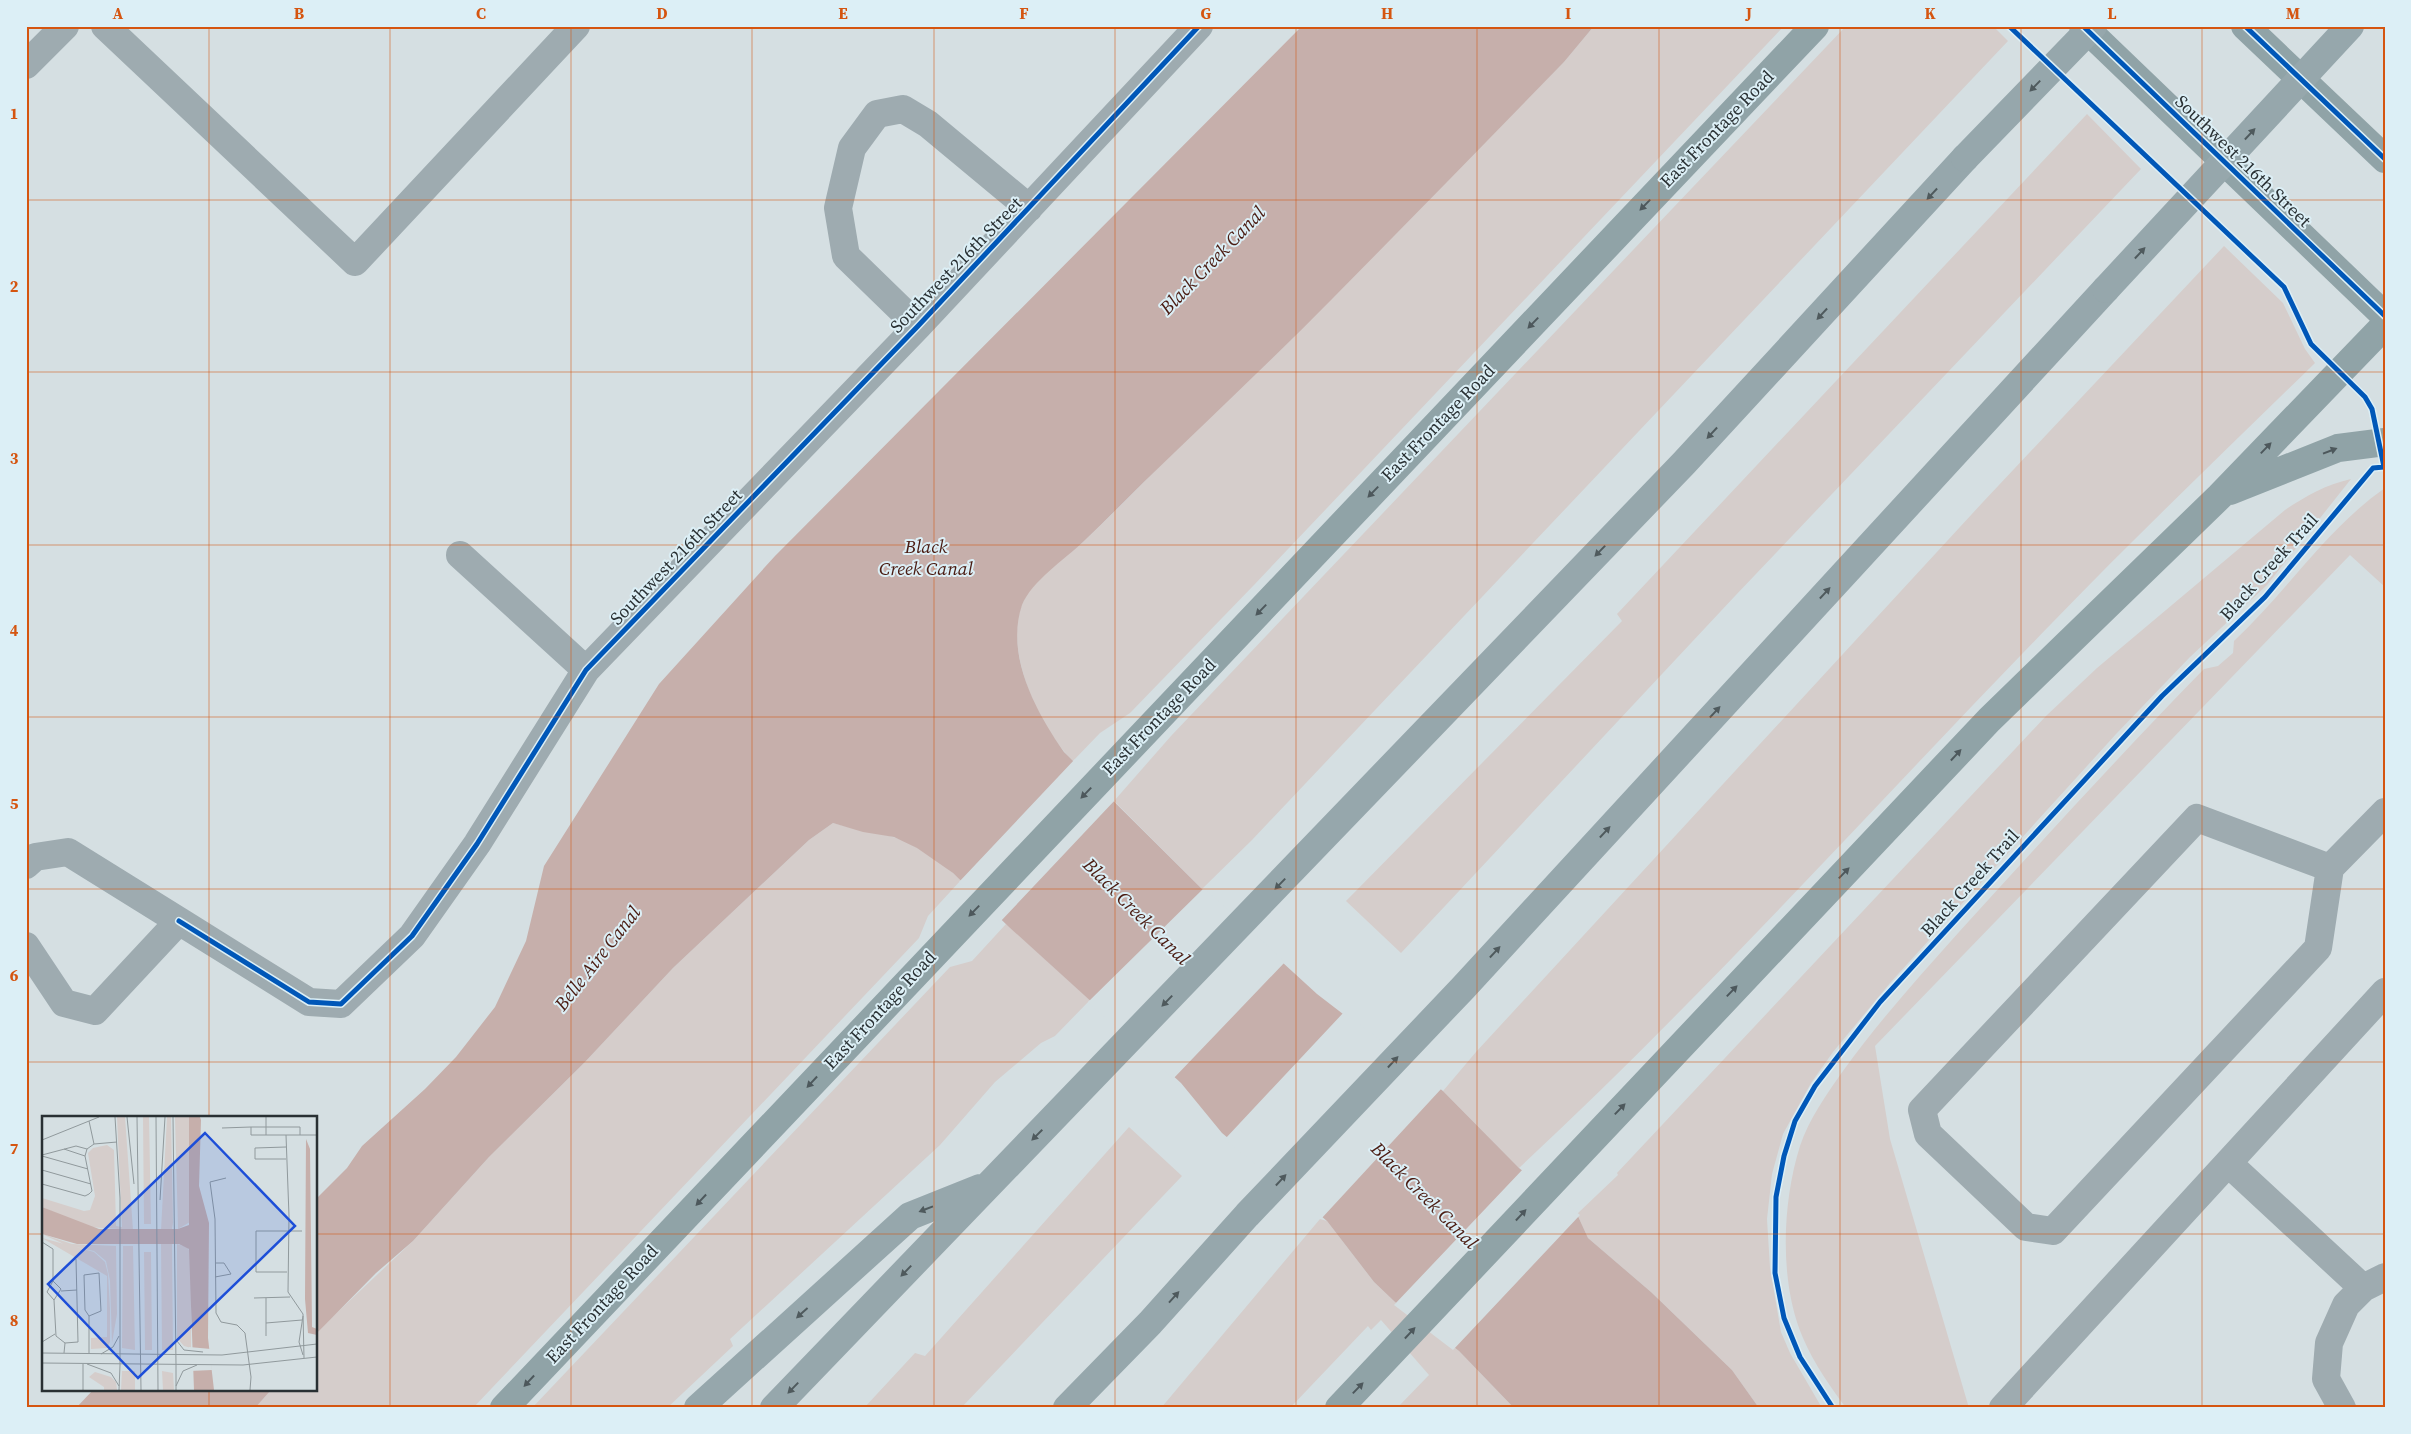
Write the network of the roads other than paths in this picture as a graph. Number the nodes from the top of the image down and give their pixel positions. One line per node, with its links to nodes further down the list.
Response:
1 (65, 26): 10 (street)
2 (105, 26): 3 (street)
3 (576, 26)
4 (1199, 26): 12 (street, Southwest 216th Street)
5 (2083, 26): 13 (main road, Southwest 216th Street)
6 (2093, 26): 27 (highway, one-way to 27, bridge)
7 (2245, 26): 11 (main road)
8 (2350, 26): 29 (highway, one-way to 8, bridge)
9 (1813, 28): 30 (main road, East Frontage Road, one-way to 30)
10 (26, 64)
11 (2385, 159)
12 (1029, 208): 15 (street, Southwest 216th Street); 15 (street)
13 (2385, 316)
14 (2385, 325): 17 (main road, one-way to 14)
15 (918, 326): 19 (street, Southwest 216th Street)
16 (2385, 442): 17 (main road, one-way to 16)
17 (2220, 496): 35 (main road, one-way to 17)
18 (460, 555): 19 (street)
19 (586, 670): 23 (street, Southwest 216th Street)
20 (2385, 812): 22 (street)
21 (26, 865): 23 (street, Southwest 216th Street)
22 (2330, 868): 22 (street)
23 (179, 921): 24 (street)
24 (26, 946)
25 (2385, 992): 26 (street)
26 (2228, 1163): 28 (street); 36 (street)
27 (988, 1185): 31 (highway, one-way to 31); 32 (highway, one-way to 32)
28 (2374, 1283): 37 (street)
29 (1150, 1323): 33 (highway); 34 (highway)
30 (504, 1408)
31 (698, 1408)
32 (774, 1408)
33 (1067, 1408)
34 (1086, 1408)
35 (1339, 1408)
36 (2003, 1408)
37 (2342, 1408)

